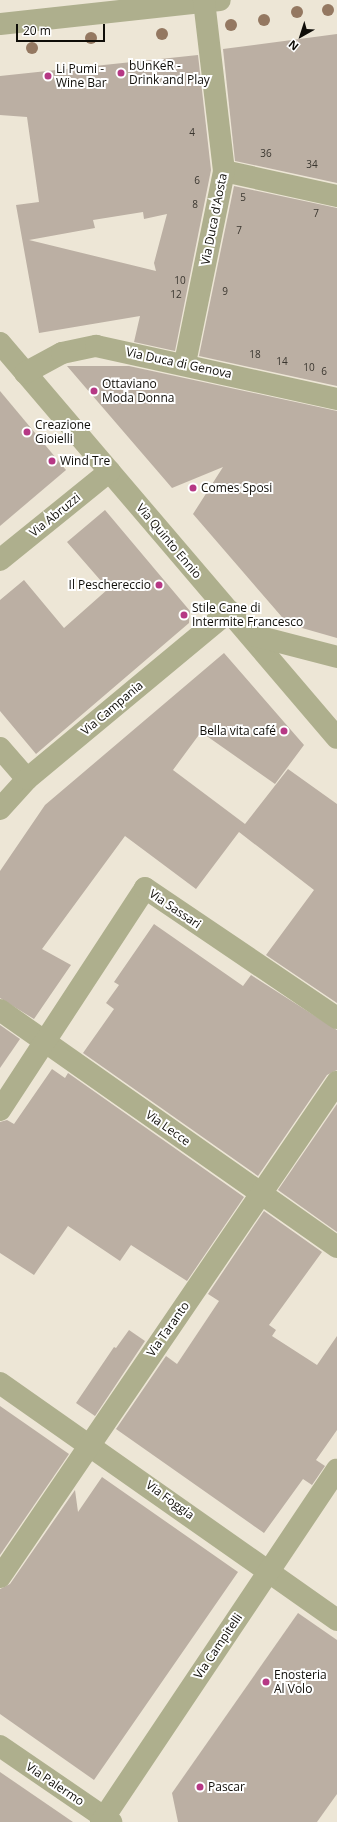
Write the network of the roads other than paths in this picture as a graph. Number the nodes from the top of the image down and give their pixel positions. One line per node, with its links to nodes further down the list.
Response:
1 (209, 1): 2 (street); 3 (street, Via Duca d'Aosta)
2 (0, 24)
3 (224, 171): 4 (street); 6 (street, Via Duca d'Aosta)
4 (337, 196)
5 (0, 343): 7 (street, Via Quinto Ennio)
6 (185, 363): 7 (street, Via Duca di Genova); 8 (street, Via Duca di Genova)
7 (25, 373): 9 (street, Via Quinto Ennio)
8 (337, 399)
9 (110, 472): 10 (street, Via Abruzzi); 11 (street, Via Quinto Ennio)
10 (0, 560)
11 (228, 611): 12 (street, Via Quinto Ennio); 16 (street, Via Campania)
12 (249, 634): 13 (street); 14 (street, Via Quinto Ennio)
13 (337, 657)
14 (337, 738)
15 (0, 748): 16 (street)
16 (27, 779): 17 (street, Via Campania)
17 (0, 809)
18 (0, 1010): 20 (street, Via Lecce)
19 (337, 1018): 20 (street, Via Sassari)
20 (46, 1041): 22 (street); 23 (street, Via Lecce)
21 (337, 1082): 23 (street, Via Taranto)
22 (0, 1110)
23 (261, 1194): 24 (street, Via Lecce); 26 (street, Via Taranto)
24 (337, 1246)
25 (0, 1383): 26 (street, Via Foggia)
26 (89, 1443): 28 (street, Via Foggia); 29 (street, Via Taranto)
27 (337, 1470): 28 (street, Via Campitelli)
28 (268, 1570): 30 (street, Via Foggia); 32 (street, Via Campitelli)
29 (0, 1577)
30 (337, 1620)
31 (0, 1746): 32 (street, Via Palermo)
32 (105, 1820)

